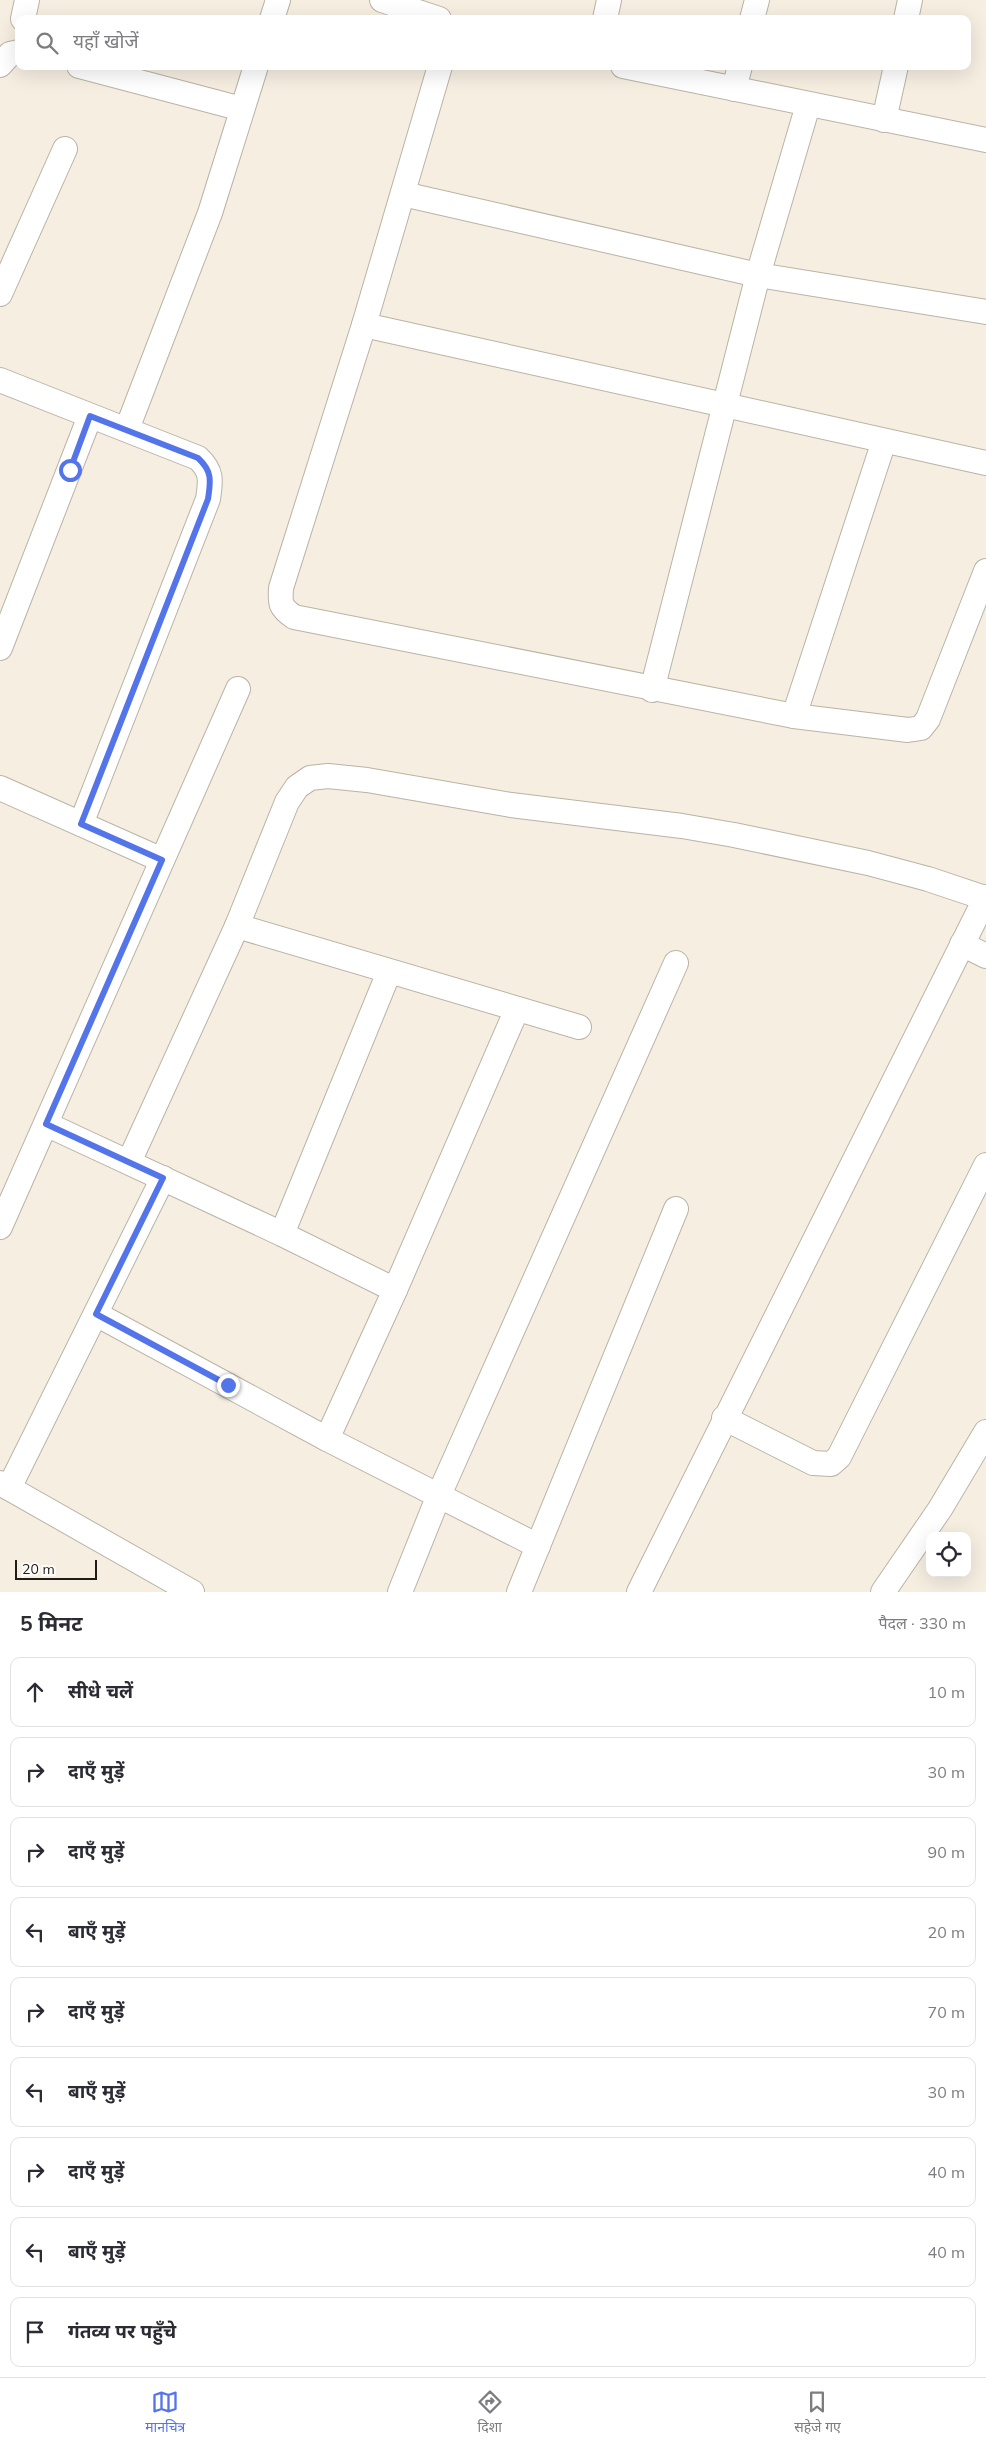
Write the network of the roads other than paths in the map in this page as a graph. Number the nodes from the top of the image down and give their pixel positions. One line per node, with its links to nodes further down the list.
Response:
1 (27, 0): 7 (street)
2 (278, 0): 8 (street)
3 (382, 0): 9 (street)
4 (609, 0): 10 (street)
5 (757, 0): 11 (street)
6 (910, 0): 12 (street)
7 (25, 15)
8 (273, 15)
9 (427, 15)
10 (606, 15)
11 (753, 15)
12 (907, 15)
13 (94, 70): 21 (street)
14 (255, 70): 21 (street)
15 (439, 70): 25 (street)
16 (642, 70): 19 (street)
17 (739, 70): 19 (street)
18 (895, 70): 22 (street)
19 (734, 89): 20 (street)
20 (808, 105): 22 (street); 26 (street)
21 (242, 109): 33 (street)
22 (884, 120): 23 (street)
23 (986, 140)
24 (65, 149): 27 (street)
25 (403, 194): 26 (street); 29 (street)
26 (758, 275): 28 (street); 31 (street)
27 (0, 294)
28 (986, 312)
29 (364, 325): 31 (street); 39 (street)
30 (0, 380): 32 (street)
31 (726, 404): 34 (street); 39 (street)
32 (90, 416): 33 (street); 37 (street)
33 (127, 429): 42 (street)
34 (884, 441): 35 (street); 40 (street)
35 (986, 463)
36 (986, 571): 40 (street)
37 (0, 648)
38 (238, 689): 43 (street)
39 (652, 690): 40 (street)
40 (794, 716)
41 (0, 788): 42 (street)
42 (81, 824): 43 (street)
43 (162, 860): 52 (street)
44 (986, 898): 45 (street); 46 (street)
45 (237, 926): 49 (street); 53 (street)
46 (962, 944): 47 (street); 61 (street)
47 (986, 956)
48 (676, 963): 65 (street)
49 (389, 972): 50 (street); 58 (street)
50 (517, 1009): 51 (street); 59 (street)
51 (578, 1027)
52 (46, 1124): 53 (street); 57 (street)
53 (129, 1162): 55 (street)
54 (986, 1165): 61 (street)
55 (163, 1178): 58 (street); 60 (street)
56 (676, 1209): 66 (street)
57 (0, 1227)
58 (282, 1234): 59 (street)
59 (395, 1290): 63 (street)
60 (96, 1314): 63 (street); 64 (street)
61 (724, 1418): 70 (street)
62 (986, 1432): 71 (street)
63 (327, 1439): 65 (street)
64 (5, 1485): 67 (street)
65 (439, 1496): 66 (street); 68 (street)
66 (538, 1546): 69 (street)
67 (192, 1592)
68 (400, 1592)
69 (519, 1592)
70 (639, 1592)
71 (883, 1592)

